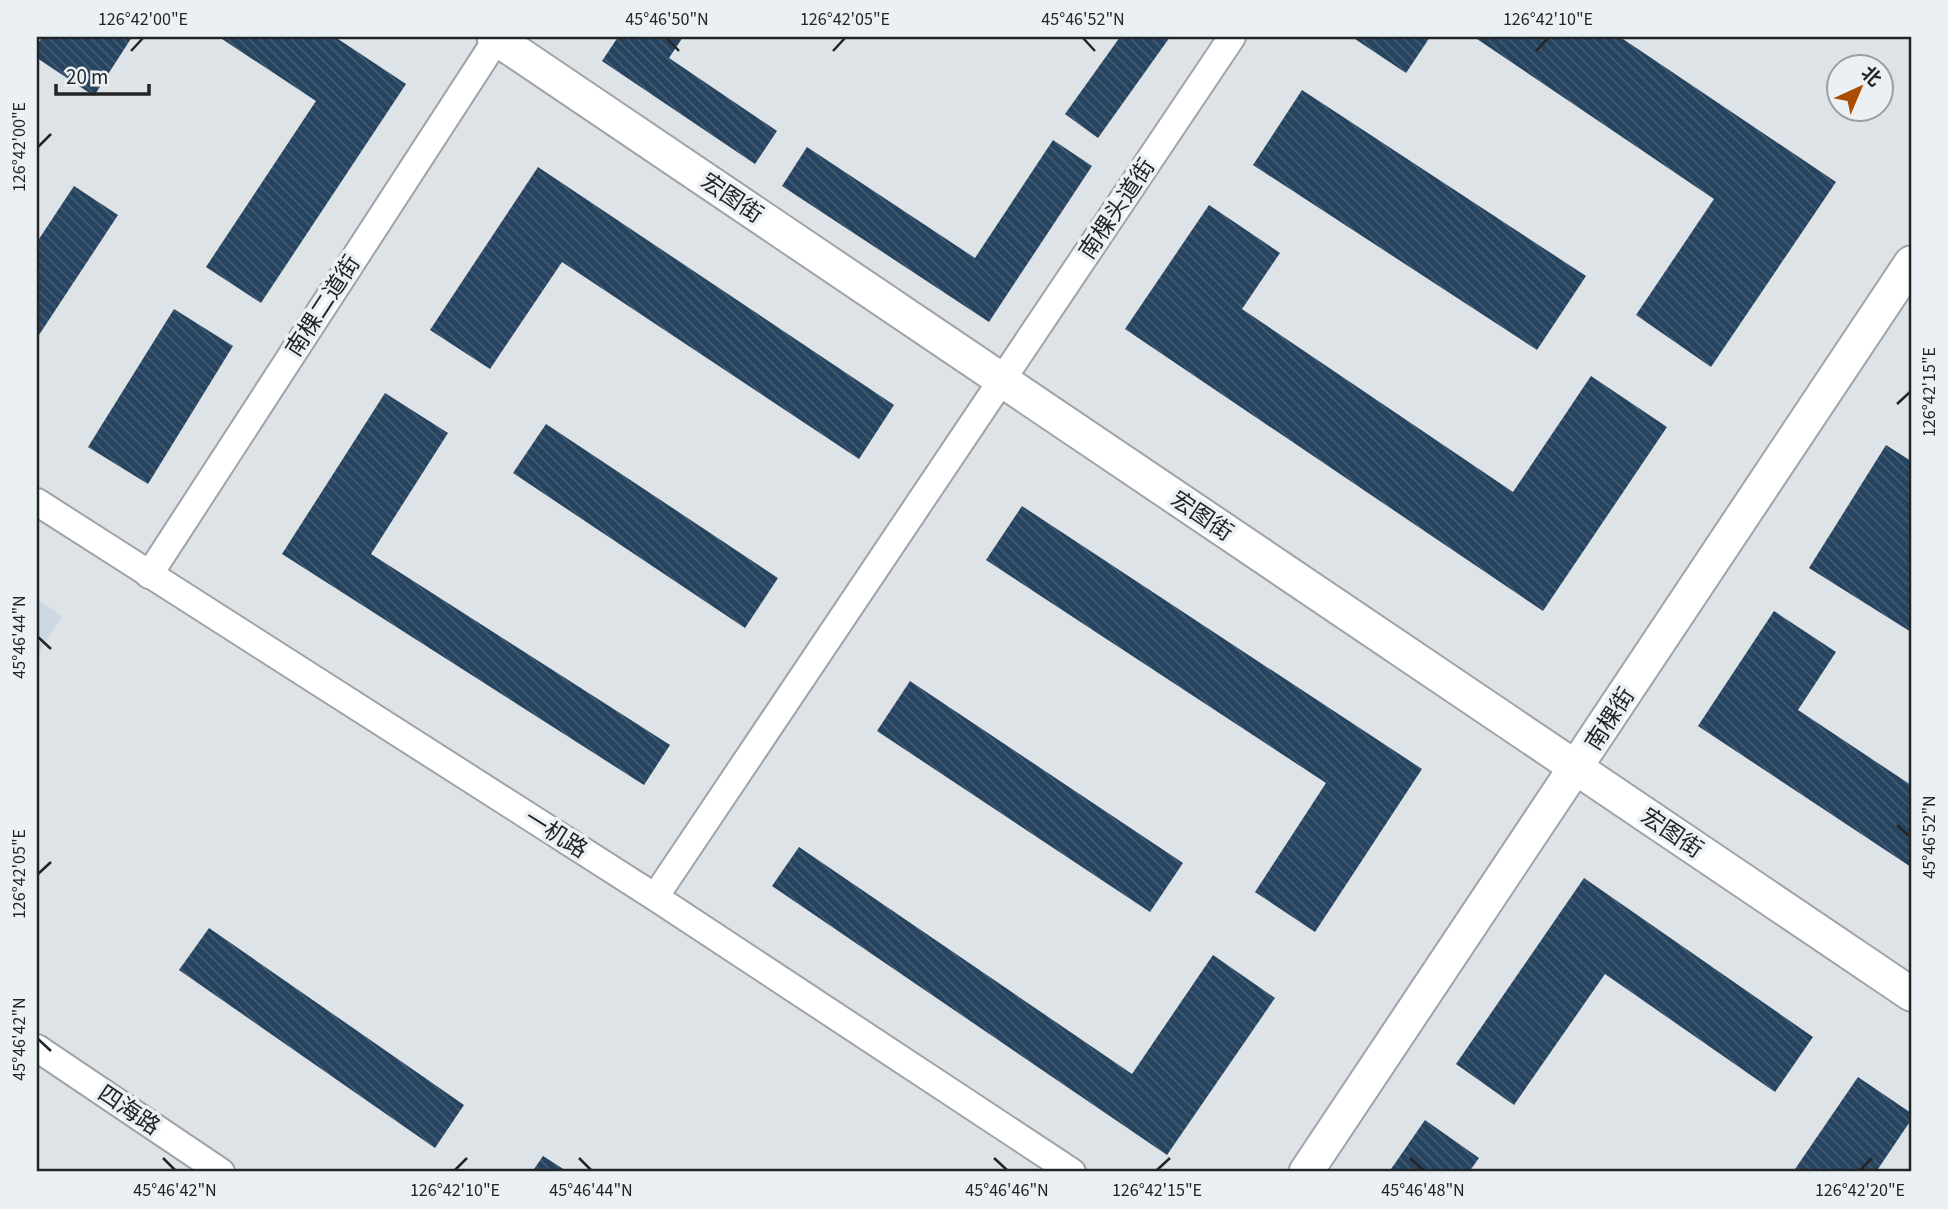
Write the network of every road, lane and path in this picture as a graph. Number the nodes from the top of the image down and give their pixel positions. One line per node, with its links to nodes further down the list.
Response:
1 (496, 37): 4 (street, 宏图街); 6 (street, 南棵二道街)
2 (1232, 37): 4 (street, 南棵头道街)
3 (1911, 263): 7 (street, 南棵街)
4 (1003, 381): 7 (street, 宏图街); 8 (street, 南棵头道街)
5 (37, 502): 6 (street, 一机路)
6 (149, 575): 8 (street, 一机路)
7 (1577, 769): 9 (street, 宏图街); 13 (street, 南棵街)
8 (655, 897): 12 (street, 一机路)
9 (1911, 994)
10 (37, 1048): 11 (street, 四海路)
11 (221, 1172)
12 (1072, 1172)
13 (1306, 1172)

